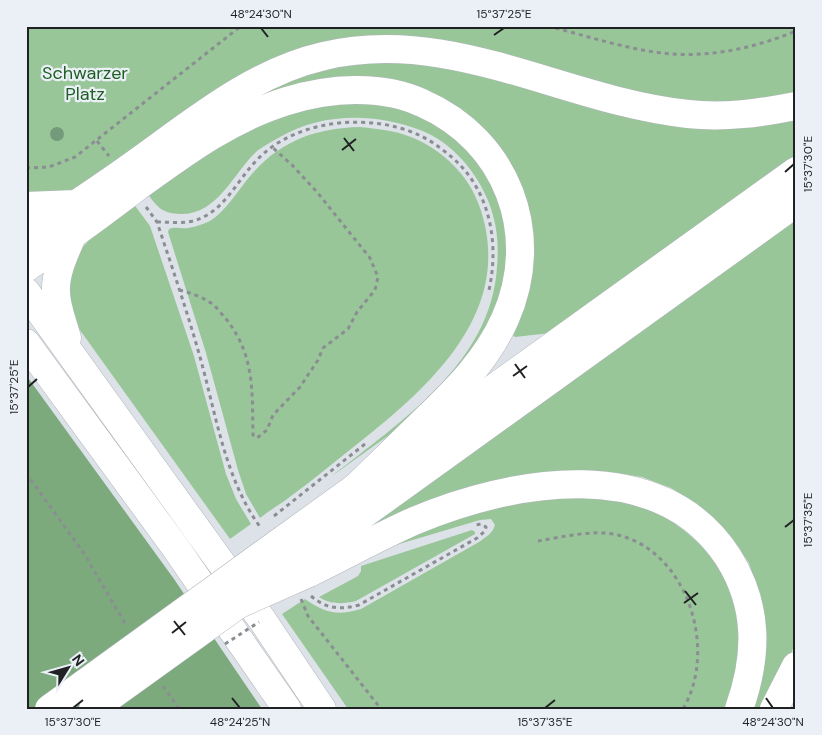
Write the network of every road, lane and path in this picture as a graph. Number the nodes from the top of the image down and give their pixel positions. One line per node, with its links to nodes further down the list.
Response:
1 (241, 26): 5 (path)
2 (548, 26): 3 (path)
3 (796, 31)
4 (796, 106): 12 (main road)
5 (98, 141): 7 (path); 8 (path)
6 (272, 147): 14 (path); 18 (path); 20 (path)
7 (113, 162)
8 (26, 168)
9 (796, 171): 25 (main road)
10 (141, 200): 14 (path)
11 (796, 203): 28 (main road)
12 (76, 204): 13 (main road); 16 (main road)
13 (26, 206)
14 (158, 222): 18 (path)
15 (72, 236): 17 (main road); 22 (main road); 25 (main road)
16 (26, 238)
17 (26, 268)
18 (179, 289): 28 (path)
19 (26, 292): 22 (main road)
20 (488, 292)
21 (26, 343): 38 (main road)
22 (71, 352): 39 (main road)
23 (371, 440): 28 (path)
24 (26, 473): 31 (path)
25 (352, 490): 28 (main road)
26 (471, 526): 28 (path)
27 (538, 541): 41 (path)
28 (292, 564): 29 (path); 35 (main road, bridge); 36 (main road, bridge); 40 (path); 42 (main road)
29 (293, 601)
30 (260, 621): 32 (path, bridge)
31 (128, 629)
32 (220, 648)
33 (796, 666): 43 (main road)
34 (156, 691): 37 (path)
35 (49, 709)
36 (94, 709)
37 (179, 709)
38 (287, 709)
39 (322, 709)
40 (381, 709)
41 (683, 709)
42 (739, 709)
43 (774, 709)

